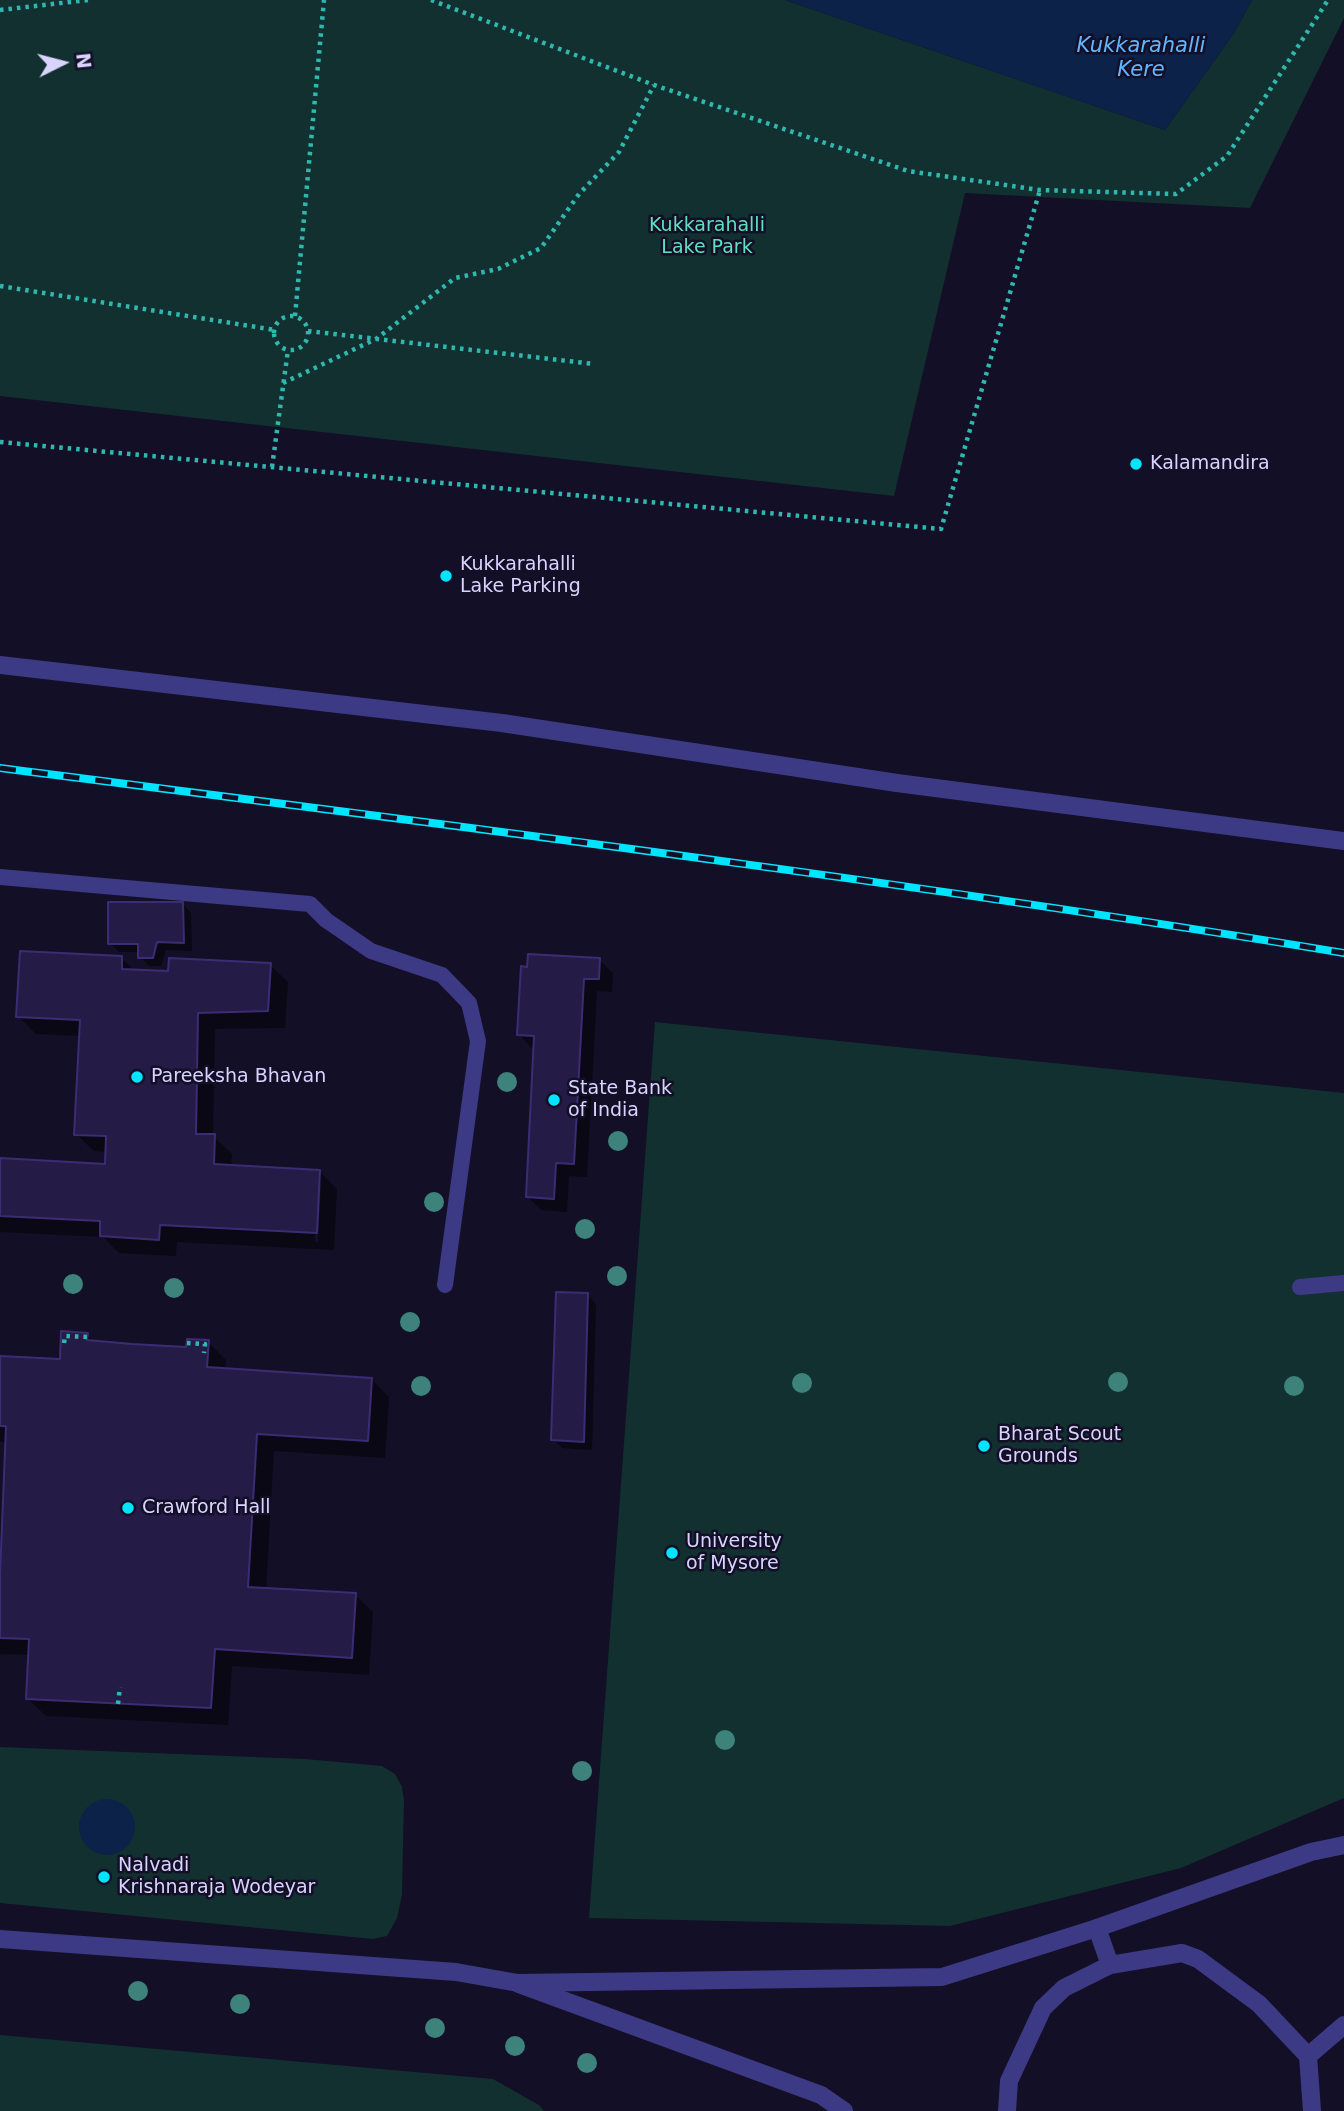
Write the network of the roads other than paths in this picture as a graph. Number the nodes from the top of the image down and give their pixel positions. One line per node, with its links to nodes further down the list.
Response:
1 (0, 665): 2 (street)
2 (1344, 841)
3 (0, 877): 5 (lane)
4 (1344, 1283): 6 (lane)
5 (444, 1285)
6 (1300, 1287)
7 (1344, 1845): 8 (street)
8 (1097, 1928): 10 (street); 11 (street)
9 (0, 1938): 11 (street)
10 (1110, 1965): 13 (street); 15 (street)
11 (518, 1983): 14 (street)
12 (1344, 2025): 13 (street)
13 (1308, 2056): 16 (street)
14 (844, 2111)
15 (1007, 2111)
16 (1312, 2111)

